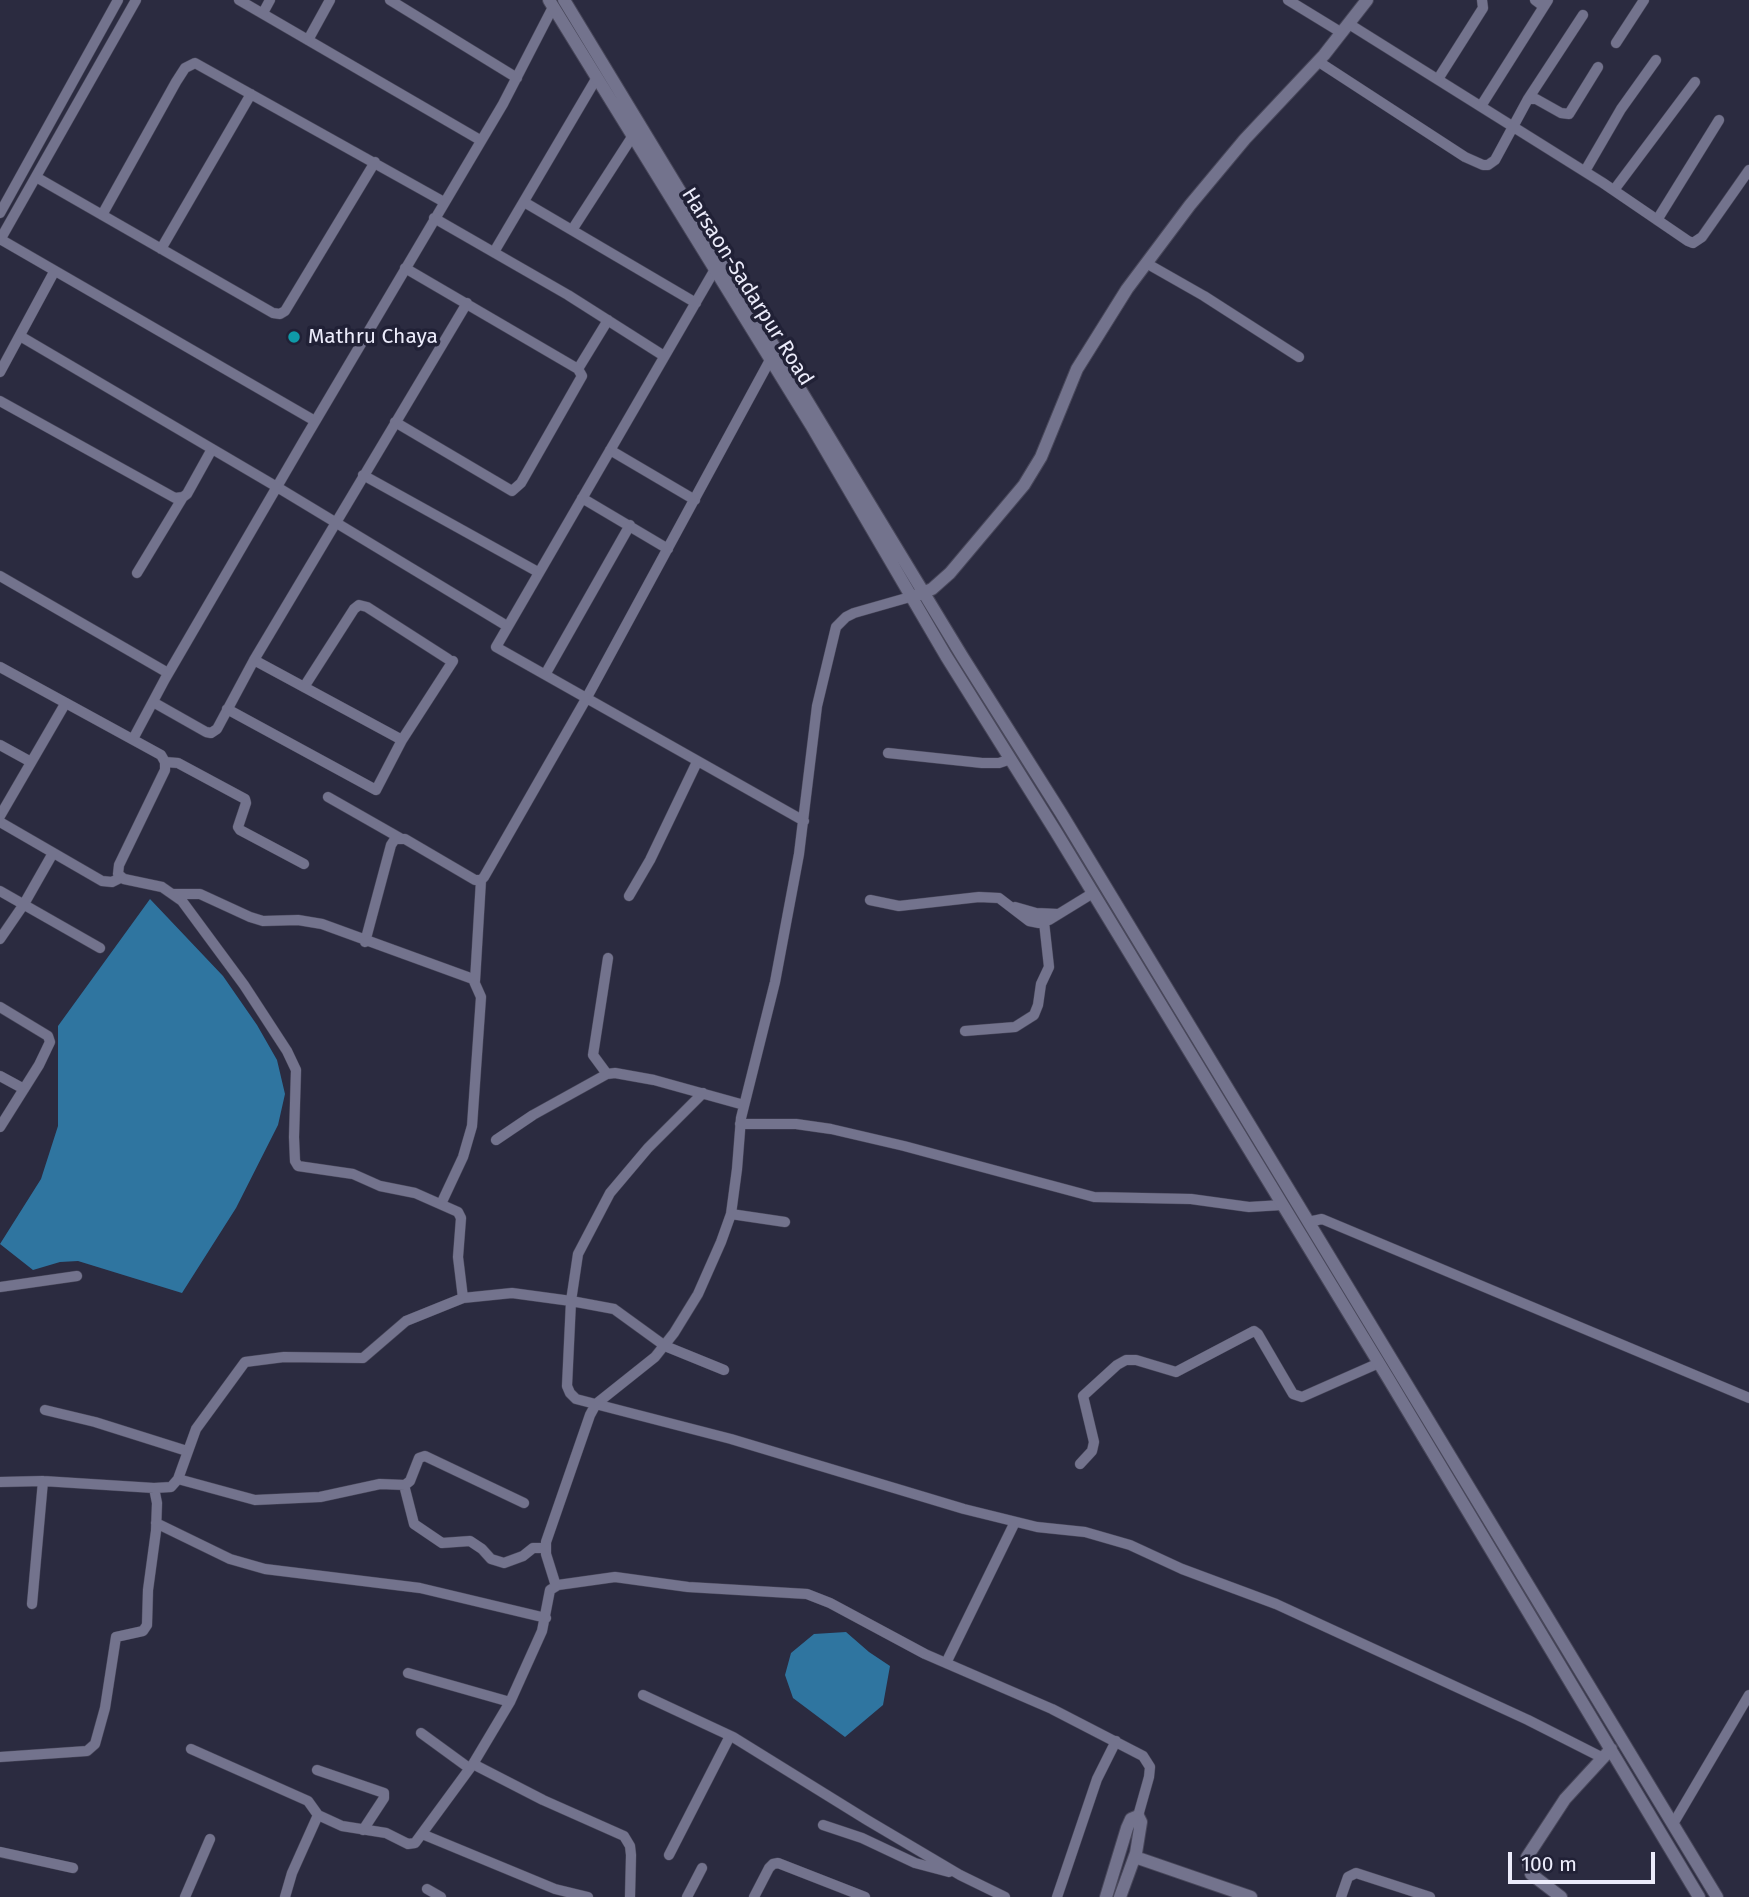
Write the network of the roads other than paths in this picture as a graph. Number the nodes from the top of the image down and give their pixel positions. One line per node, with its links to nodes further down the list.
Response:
1 (118, 0): 39 (street)
2 (136, 0): 35 (street)
3 (239, 0): 13 (street)
4 (270, 0): 13 (street)
5 (330, 0): 16 (street)
6 (390, 0): 21 (street)
7 (1288, 0): 15 (street)
8 (1367, 0): 15 (street)
9 (1482, 0): 23 (street)
10 (1644, 0): 17 (street)
11 (555, 2): 21 (street); 22 (street, Harsaon-Sadarpur Road); 76 (street, Harsaon-Sadarpur Road)
12 (1542, 2): 27 (street)
13 (263, 13): 16 (street)
14 (1583, 15): 26 (street)
15 (1346, 29): 19 (street); 23 (street)
16 (308, 40): 31 (street)
17 (1616, 43)
18 (1656, 60): 34 (street)
19 (1319, 62): 29 (street); 47 (street)
20 (1598, 66): 26 (street)
21 (517, 78): 31 (street)
22 (596, 79): 30 (street, Harsaon-Sadarpur Road); 38 (street)
23 (1438, 79): 27 (street)
24 (1695, 82): 36 (street)
25 (251, 94): 32 (street); 40 (street); 45 (street)
26 (1528, 99): 29 (street)
27 (1481, 106): 29 (street)
28 (1720, 120): 42 (street)
29 (1513, 126): 34 (street)
30 (632, 137): 43 (street); 49 (street, Harsaon-Sadarpur Road)
31 (480, 140): 37 (street)
32 (375, 162): 37 (street); 45 (street)
33 (1749, 170): 42 (street)
34 (1584, 171): 36 (street)
35 (36, 177): 40 (street); 44 (street)
36 (1614, 190): 42 (street)
37 (444, 202): 41 (street)
38 (524, 202): 43 (street); 46 (street)
39 (0, 213)
40 (102, 215): 45 (street)
41 (434, 218): 46 (street); 48 (street)
42 (1657, 220)
43 (572, 230): 52 (street)
44 (0, 239): 50 (street)
45 (161, 249)
46 (494, 252): 53 (street)
47 (1146, 263): 56 (street); 76 (street)
48 (405, 268): 51 (street); 61 (street)
49 (714, 271): 52 (street); 57 (street, Harsaon-Sadarpur Road)
50 (54, 272): 54 (street); 61 (street)
51 (467, 303): 58 (street); 62 (street)
52 (696, 303): 55 (street)
53 (608, 320): 55 (street); 58 (street)
54 (20, 336): 59 (street); 63 (street)
55 (664, 356): 64 (street)
56 (1299, 357)
57 (770, 360): 69 (street); 77 (street, Harsaon-Sadarpur Road)
58 (578, 369): 62 (street)
59 (0, 372)
60 (0, 401): 67 (street)
61 (314, 422): 66 (street)
62 (395, 422): 65 (street)
63 (212, 449): 66 (street); 67 (street)
64 (610, 450): 68 (street); 69 (street)
65 (363, 475): 70 (street); 73 (street)
66 (277, 487): 70 (street); 81 (street)
67 (183, 497): 74 (street)
68 (582, 498): 71 (street); 73 (street)
69 (695, 500): 72 (street)
70 (335, 523): 78 (street); 79 (street)
71 (630, 525): 72 (street); 82 (street)
72 (668, 550): 84 (street)
73 (538, 572): 78 (street)
74 (137, 573)
75 (0, 576): 81 (street)
76 (924, 593): 77 (street); 133 (street, Harsaon-Sadarpur Road)
77 (910, 597): 92 (street, Harsaon-Sadarpur Road); 98 (street)
78 (507, 626): 82 (street)
79 (254, 660): 83 (street); 87 (street)
80 (0, 667): 86 (street)
81 (168, 673): 85 (street)
82 (546, 673): 84 (street)
83 (304, 687): 89 (street); 89 (street)
84 (586, 699): 95 (street); 104 (street)
85 (153, 702): 87 (street); 88 (street)
86 (65, 704): 88 (street); 93 (street)
87 (227, 709): 89 (street)
88 (133, 739): 94 (street)
89 (402, 740)
90 (0, 745): 93 (street)
91 (888, 752): 92 (street)
92 (1011, 759): 106 (street, Harsaon-Sadarpur Road)
93 (32, 762): 97 (street)
94 (165, 762): 102 (street); 103 (street)
95 (697, 762): 98 (street); 108 (street)
96 (328, 797): 100 (street)
97 (0, 816)
98 (804, 821): 125 (street)
99 (0, 822): 101 (street)
100 (400, 838): 104 (street); 115 (street)
101 (53, 853): 103 (street); 110 (street)
102 (304, 864)
103 (120, 878): 107 (street)
104 (481, 880): 118 (street)
105 (0, 891): 110 (street)
106 (1093, 893): 112 (street); 130 (street, Harsaon-Sadarpur Road)
107 (174, 894): 115 (street); 129 (street)
108 (629, 896)
109 (870, 900): 111 (street)
110 (24, 904): 114 (street); 116 (street)
111 (1009, 905): 112 (street); 113 (street)
112 (1059, 914): 113 (street)
113 (1044, 922): 120 (street)
114 (0, 939)
115 (365, 942): 118 (street)
116 (100, 948)
117 (608, 958): 121 (street)
118 (475, 982): 129 (street)
119 (0, 1007): 123 (street)
120 (965, 1031)
121 (607, 1074): 124 (street); 128 (street)
122 (0, 1076): 123 (street)
123 (24, 1089): 127 (street)
124 (703, 1093): 125 (street); 137 (street)
125 (744, 1105): 126 (street)
126 (740, 1124): 130 (street); 131 (street)
127 (0, 1127)
128 (496, 1140)
129 (442, 1205): 136 (street)
130 (1282, 1205): 133 (street, Harsaon-Sadarpur Road)
131 (731, 1214): 132 (street); 138 (street)
132 (785, 1222)
133 (1306, 1228): 139 (street); 141 (street); 173 (street)
134 (77, 1276): 135 (street)
135 (0, 1287)
136 (463, 1298): 137 (street); 144 (street)
137 (571, 1301): 138 (street); 142 (street)
138 (665, 1346): 140 (street); 142 (street)
139 (1379, 1363): 145 (street); 167 (street)
140 (724, 1370)
141 (1749, 1398)
142 (597, 1404): 152 (street); 154 (street)
143 (45, 1410): 144 (street)
144 (187, 1451): 146 (street)
145 (1080, 1464)
146 (178, 1479): 149 (street); 150 (street)
147 (43, 1481): 148 (street); 150 (street); 156 (street)
148 (0, 1482)
149 (404, 1485): 151 (street); 154 (street)
150 (154, 1488): 153 (street)
151 (524, 1503)
152 (1015, 1522): 158 (street); 167 (street)
153 (156, 1523): 157 (street); 168 (street)
154 (544, 1548): 155 (street)
155 (556, 1586): 157 (street); 158 (street)
156 (32, 1604)
157 (546, 1618): 162 (street)
158 (946, 1663): 165 (street)
159 (408, 1673): 162 (street)
160 (643, 1695): 164 (street)
161 (1749, 1695): 173 (street)
162 (510, 1702): 169 (street)
163 (421, 1733): 169 (street)
164 (730, 1735): 179 (street); 183 (street)
165 (1116, 1741): 172 (street); 197 (street)
166 (191, 1749): 171 (street)
167 (1607, 1753): 203 (street); 204 (street)
168 (0, 1757)
169 (471, 1766): 176 (street); 192 (street)
170 (317, 1770): 175 (street)
171 (318, 1815): 175 (street); 188 (street)
172 (1138, 1816): 180 (street); 198 (street)
173 (1673, 1824): 205 (street)
174 (823, 1825): 183 (street)
175 (363, 1830): 176 (street)
176 (422, 1834): 185 (street)
177 (210, 1839): 187 (street)
178 (0, 1852): 181 (street)
179 (669, 1855)
180 (1135, 1857): 186 (street); 199 (street)
181 (73, 1868)
182 (702, 1868): 193 (street)
183 (960, 1875): 196 (street)
184 (427, 1889): 189 (street)
185 (555, 1889): 190 (street); 191 (street)
186 (1234, 1894): 200 (street)
187 (185, 1897)
188 (285, 1897)
189 (441, 1897)
190 (543, 1897)
191 (588, 1897)
192 (630, 1897)
193 (687, 1897)
194 (754, 1897): 195 (street)
195 (865, 1897)
196 (1006, 1897)
197 (1057, 1897)
198 (1106, 1897)
199 (1120, 1897)
200 (1251, 1897)
201 (1341, 1897): 202 (street)
202 (1430, 1897)
203 (1561, 1897)
204 (1699, 1897)
205 (1717, 1897)

